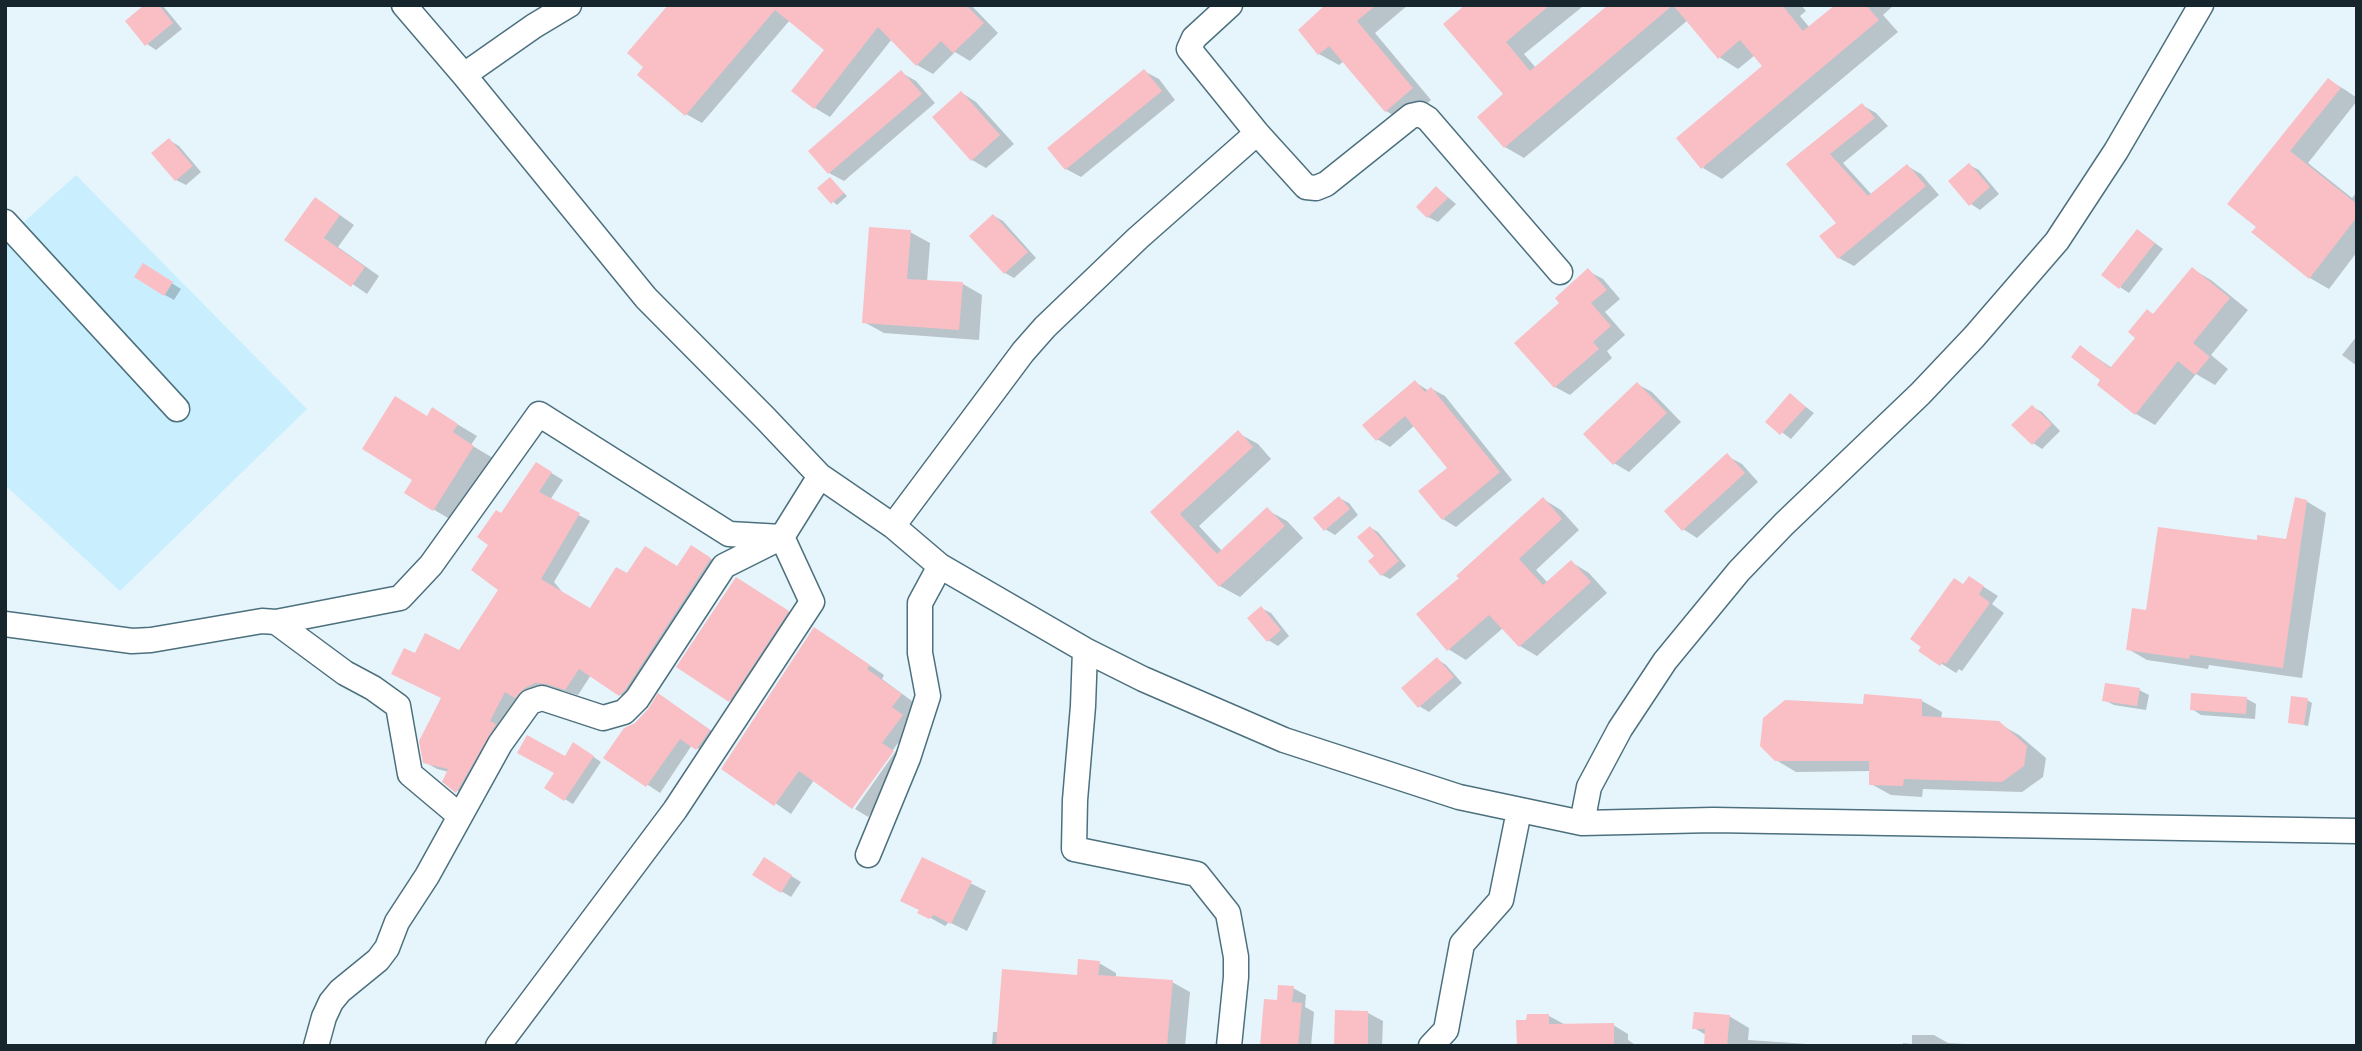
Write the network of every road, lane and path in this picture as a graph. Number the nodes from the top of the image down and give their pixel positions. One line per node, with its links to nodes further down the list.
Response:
1 (404, 5): 5 (street)
2 (569, 5): 5 (street)
3 (1230, 5): 6 (street)
4 (2201, 5): 19 (street)
5 (464, 75): 10 (street)
6 (1257, 133): 8 (street); 11 (street)
7 (5, 222): 9 (street)
8 (1560, 272)
9 (177, 409)
10 (821, 477): 11 (street); 12 (street)
11 (893, 526): 13 (street)
12 (782, 537): 14 (street); 18 (street); 23 (street)
13 (940, 566): 16 (street); 21 (street)
14 (276, 622): 15 (street); 18 (street)
15 (5, 624)
16 (1085, 650): 17 (street); 24 (street)
17 (1519, 811): 19 (street); 25 (street)
18 (460, 816): 22 (street)
19 (1582, 824): 20 (street)
20 (2357, 831)
21 (868, 855)
22 (316, 1046)
23 (498, 1046)
24 (1229, 1046)
25 (1431, 1046)

